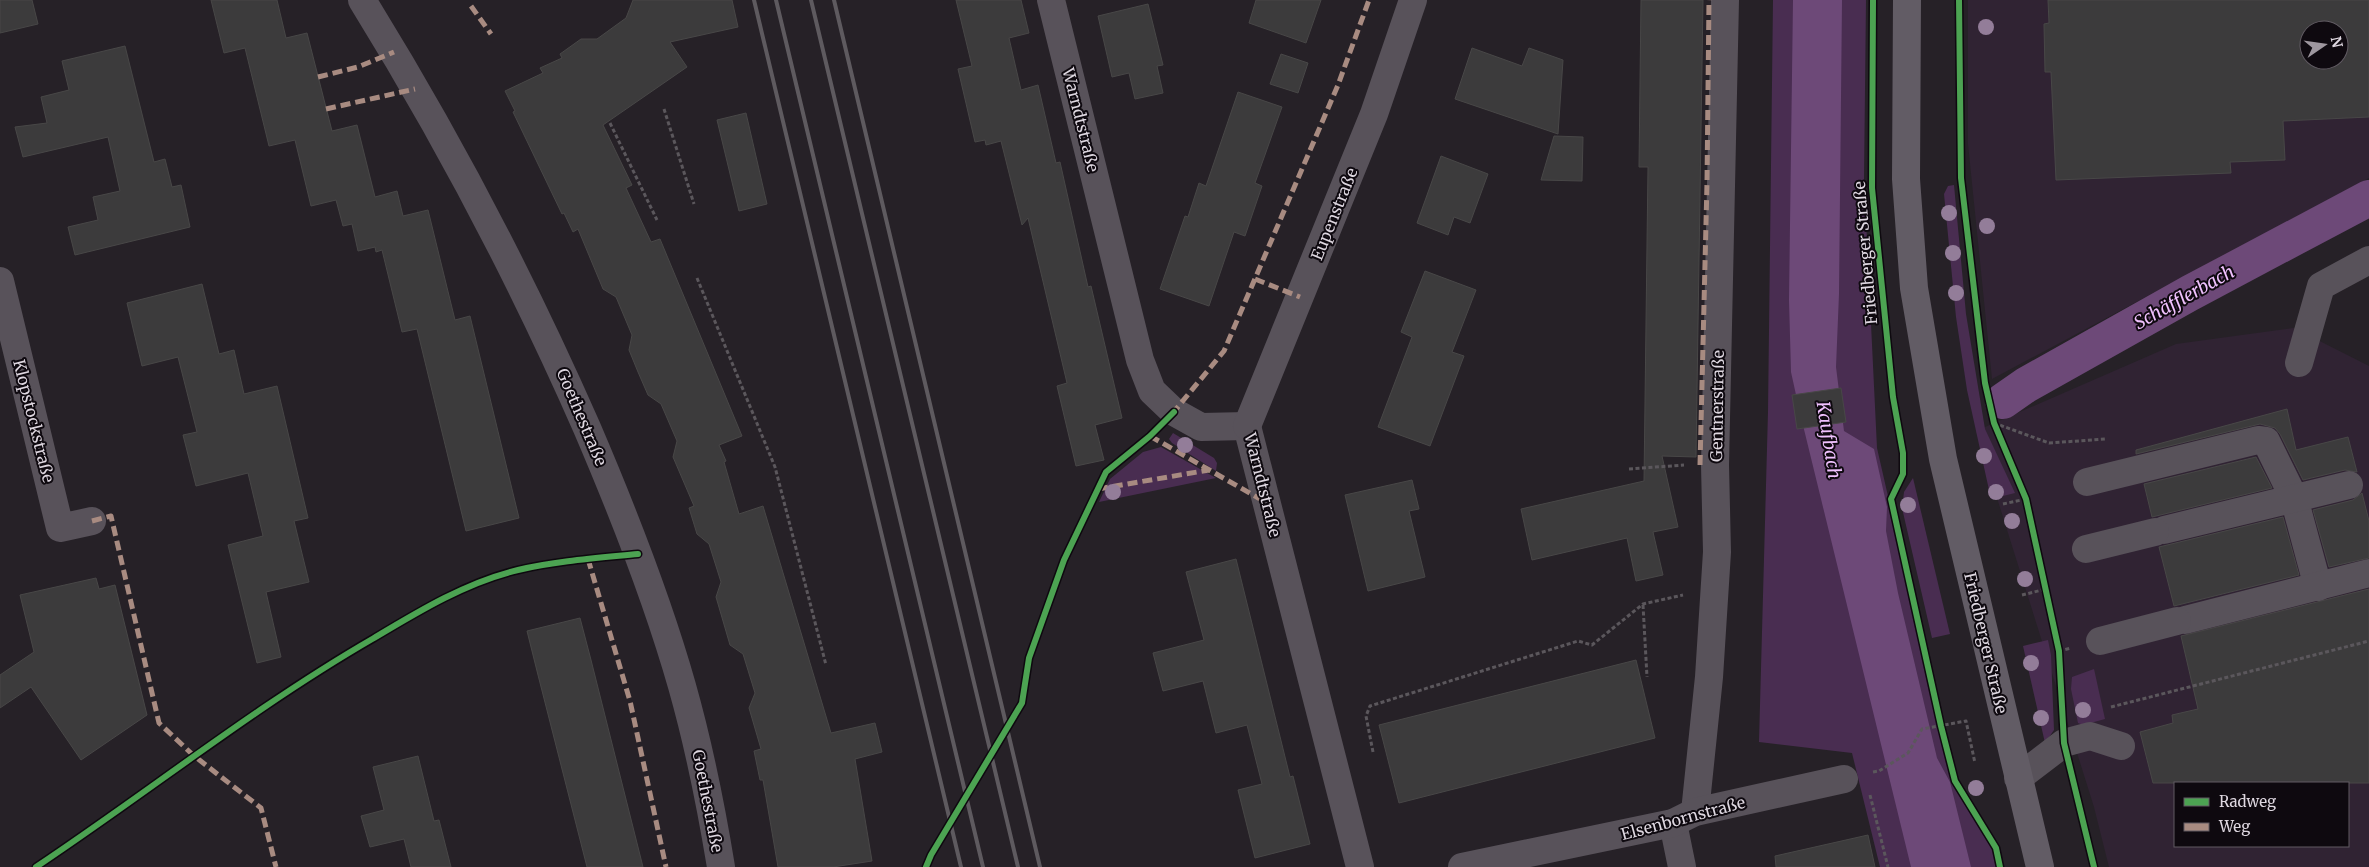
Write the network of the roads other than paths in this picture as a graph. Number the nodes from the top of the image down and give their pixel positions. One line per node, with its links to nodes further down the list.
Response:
1 (362, 0): 22 (street, Goethestraße)
2 (1051, 0): 9 (street, Warndtstraße)
3 (1413, 0): 9 (street, Eupenstraße)
4 (1725, 0): 21 (street, Gentnerstraße)
5 (1907, 0): 19 (main road, Friedberger Straße)
6 (2369, 260): 8 (street)
7 (0, 281): 13 (street, Klopstockstraße)
8 (2299, 363)
9 (1248, 426): 23 (street, Warndtstraße)
10 (2087, 482): 12 (street)
11 (2349, 485): 12 (street)
12 (2294, 498): 14 (street); 16 (street)
13 (92, 521)
14 (2086, 550)
15 (2369, 573): 16 (street)
16 (2318, 586): 17 (street)
17 (2100, 641)
18 (2122, 746): 19 (street)
19 (2018, 778): 26 (main road, Friedberger Straße)
20 (1844, 779): 21 (street, Elsenbornstraße)
21 (1684, 818): 24 (street, Elsenbornstraße); 25 (street, Gentnerstraße)
22 (721, 867)
23 (1360, 867)
24 (1462, 867)
25 (1682, 867)
26 (2040, 867)

